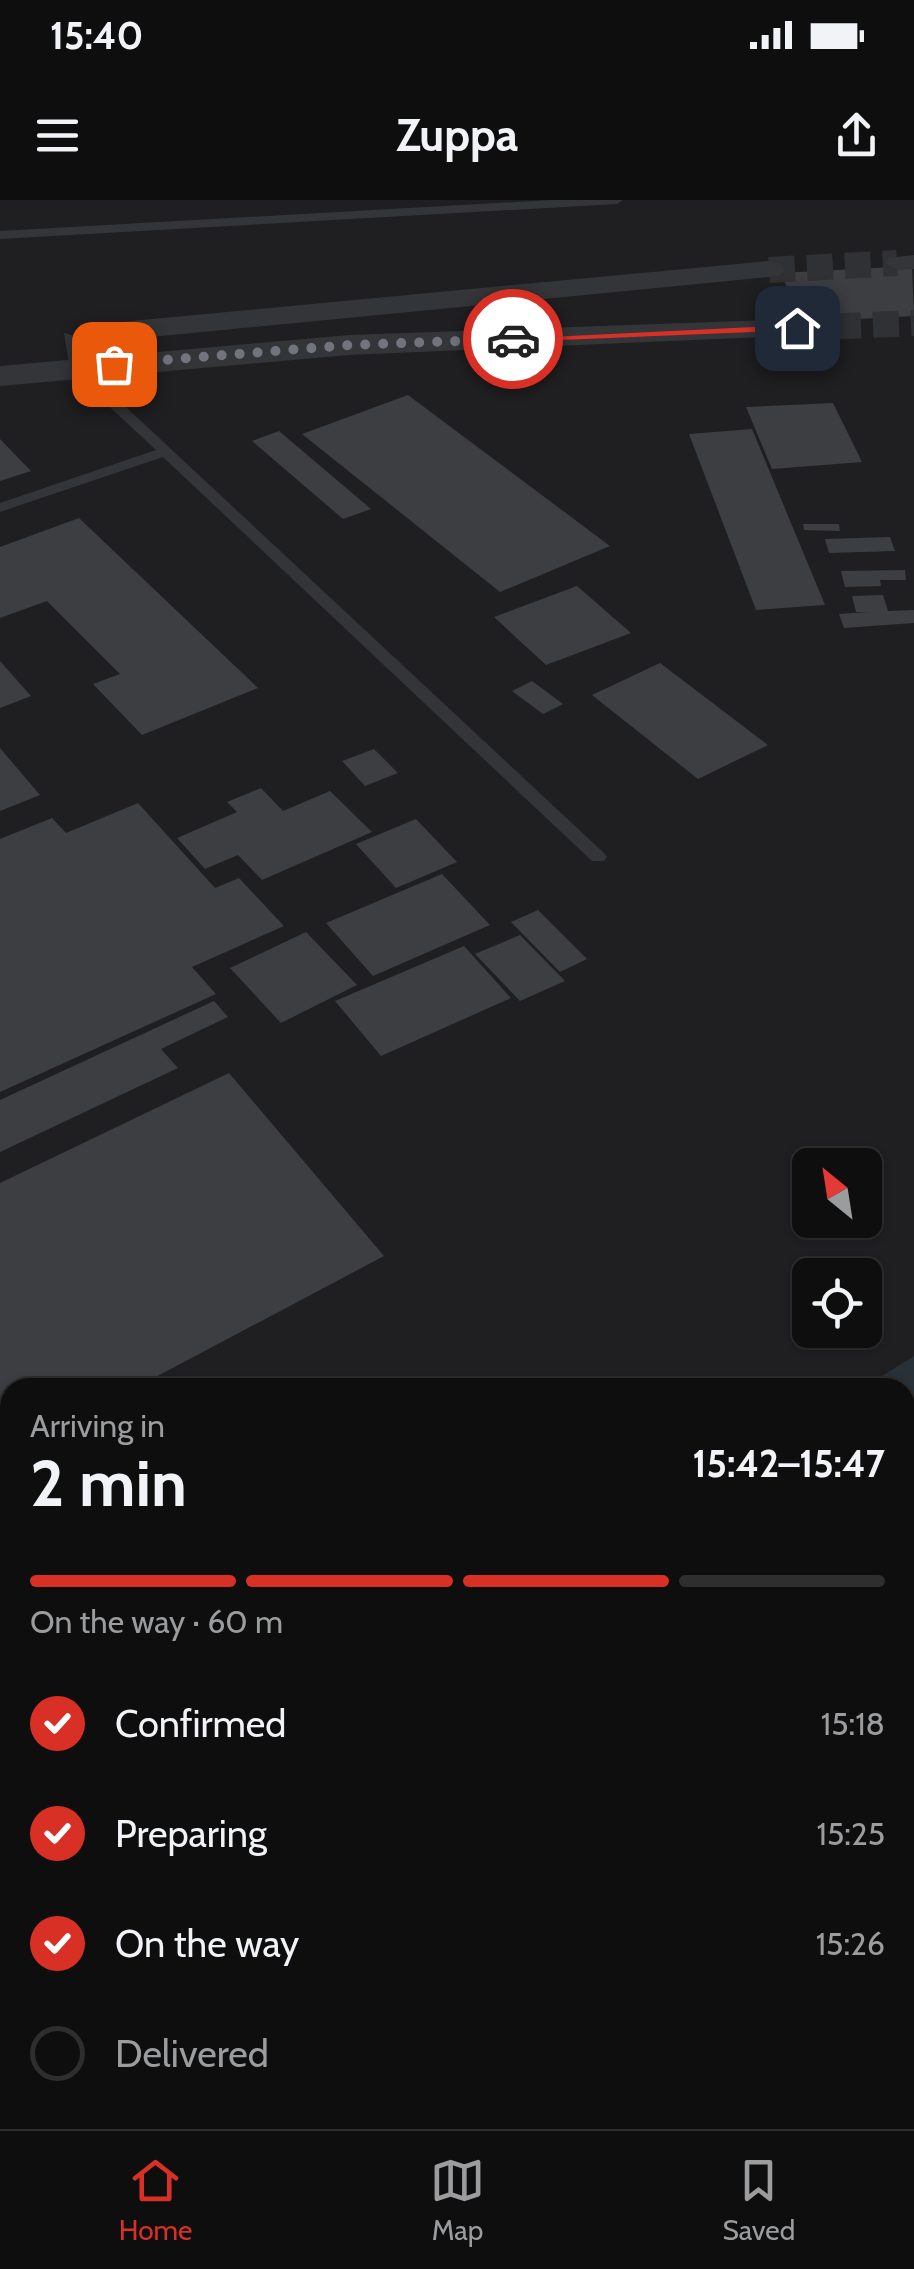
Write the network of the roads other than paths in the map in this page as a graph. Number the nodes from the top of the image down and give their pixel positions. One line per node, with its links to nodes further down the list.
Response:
1 (616, 200): 2 (lane)
2 (0, 235)
3 (769, 270): 6 (street)
4 (797, 328): 6 (street)
5 (34, 340): 6 (street)
6 (72, 352): 7 (street); 8 (lane)
7 (0, 376)
8 (167, 451): 9 (lane); 10 (lane)
9 (0, 508)
10 (598, 856)

